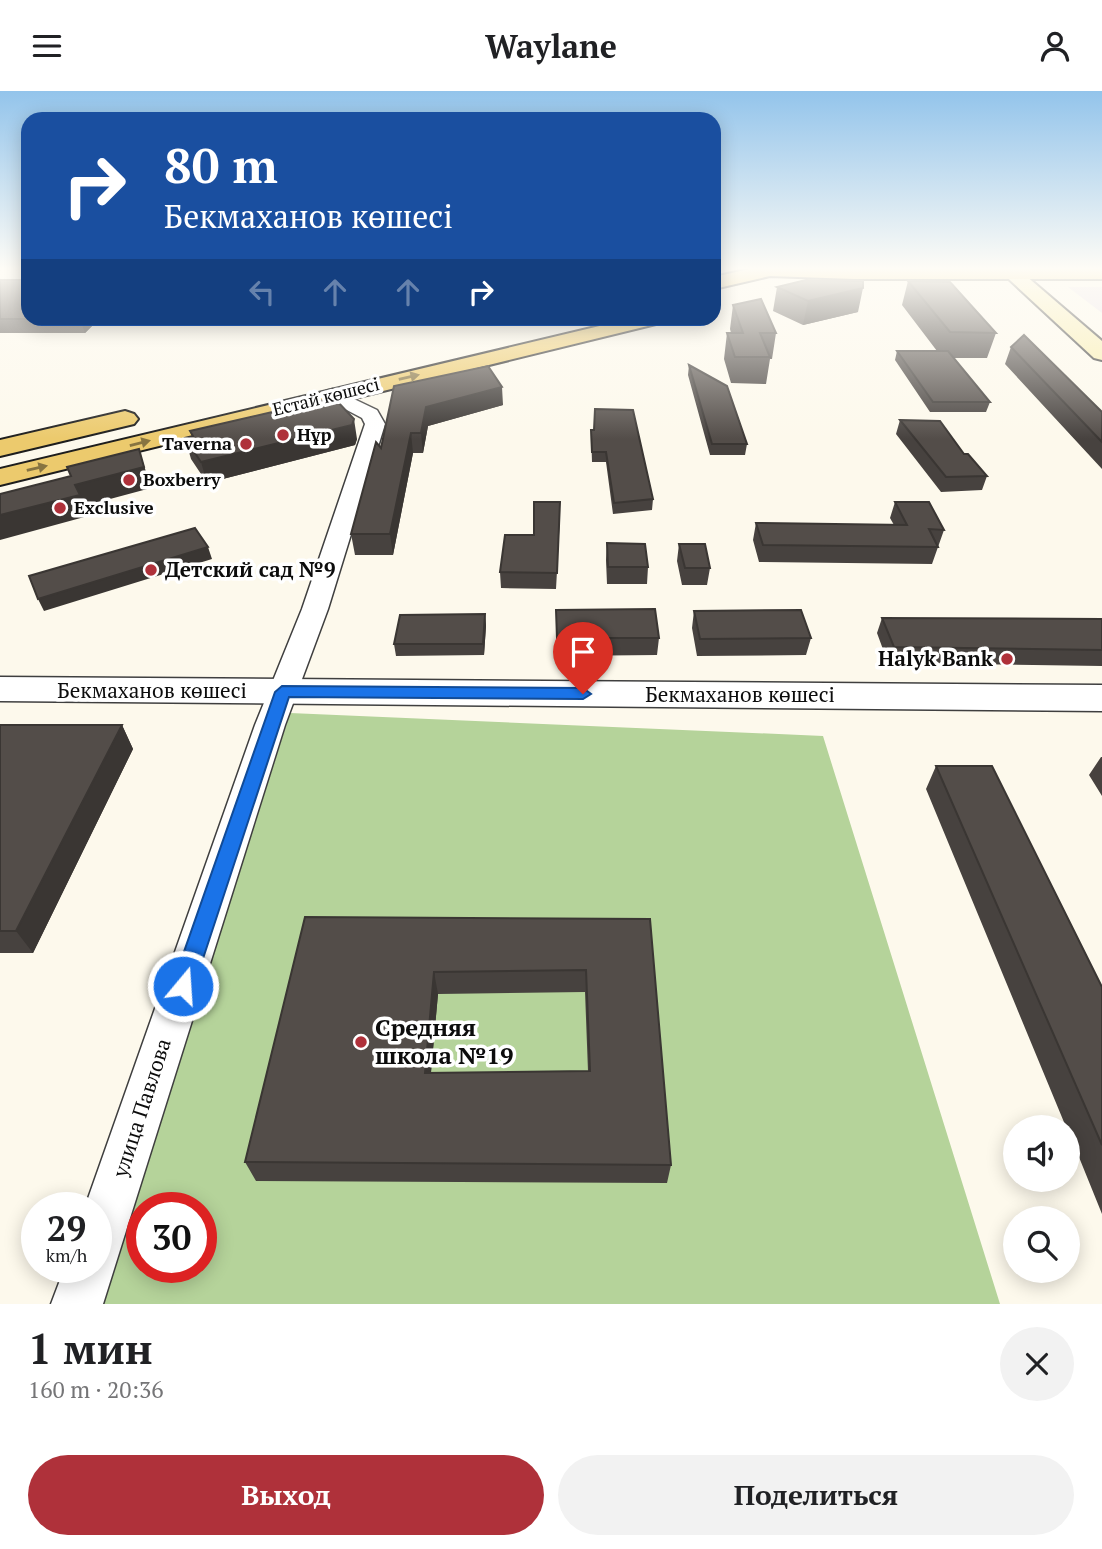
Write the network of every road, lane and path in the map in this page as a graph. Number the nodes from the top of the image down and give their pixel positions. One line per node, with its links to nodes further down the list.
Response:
1 (623, 326): 4 (main road, Естай көшесі, one-way to 1)
2 (1071, 326): 3 (main road)
3 (1102, 353)
4 (332, 395): 7 (main road, Естай көшесі, one-way to 4); 9 (street, улица Павлова)
5 (141, 416): 6 (main road)
6 (0, 448)
7 (0, 477)
8 (0, 689): 9 (street, Бекмаханов көшесі)
9 (282, 692): 10 (street, Бекмаханов көшесі); 11 (street, улица Павлова)
10 (1102, 698)
11 (112, 1199)
12 (84, 1283): 13 (street)
13 (77, 1304)

